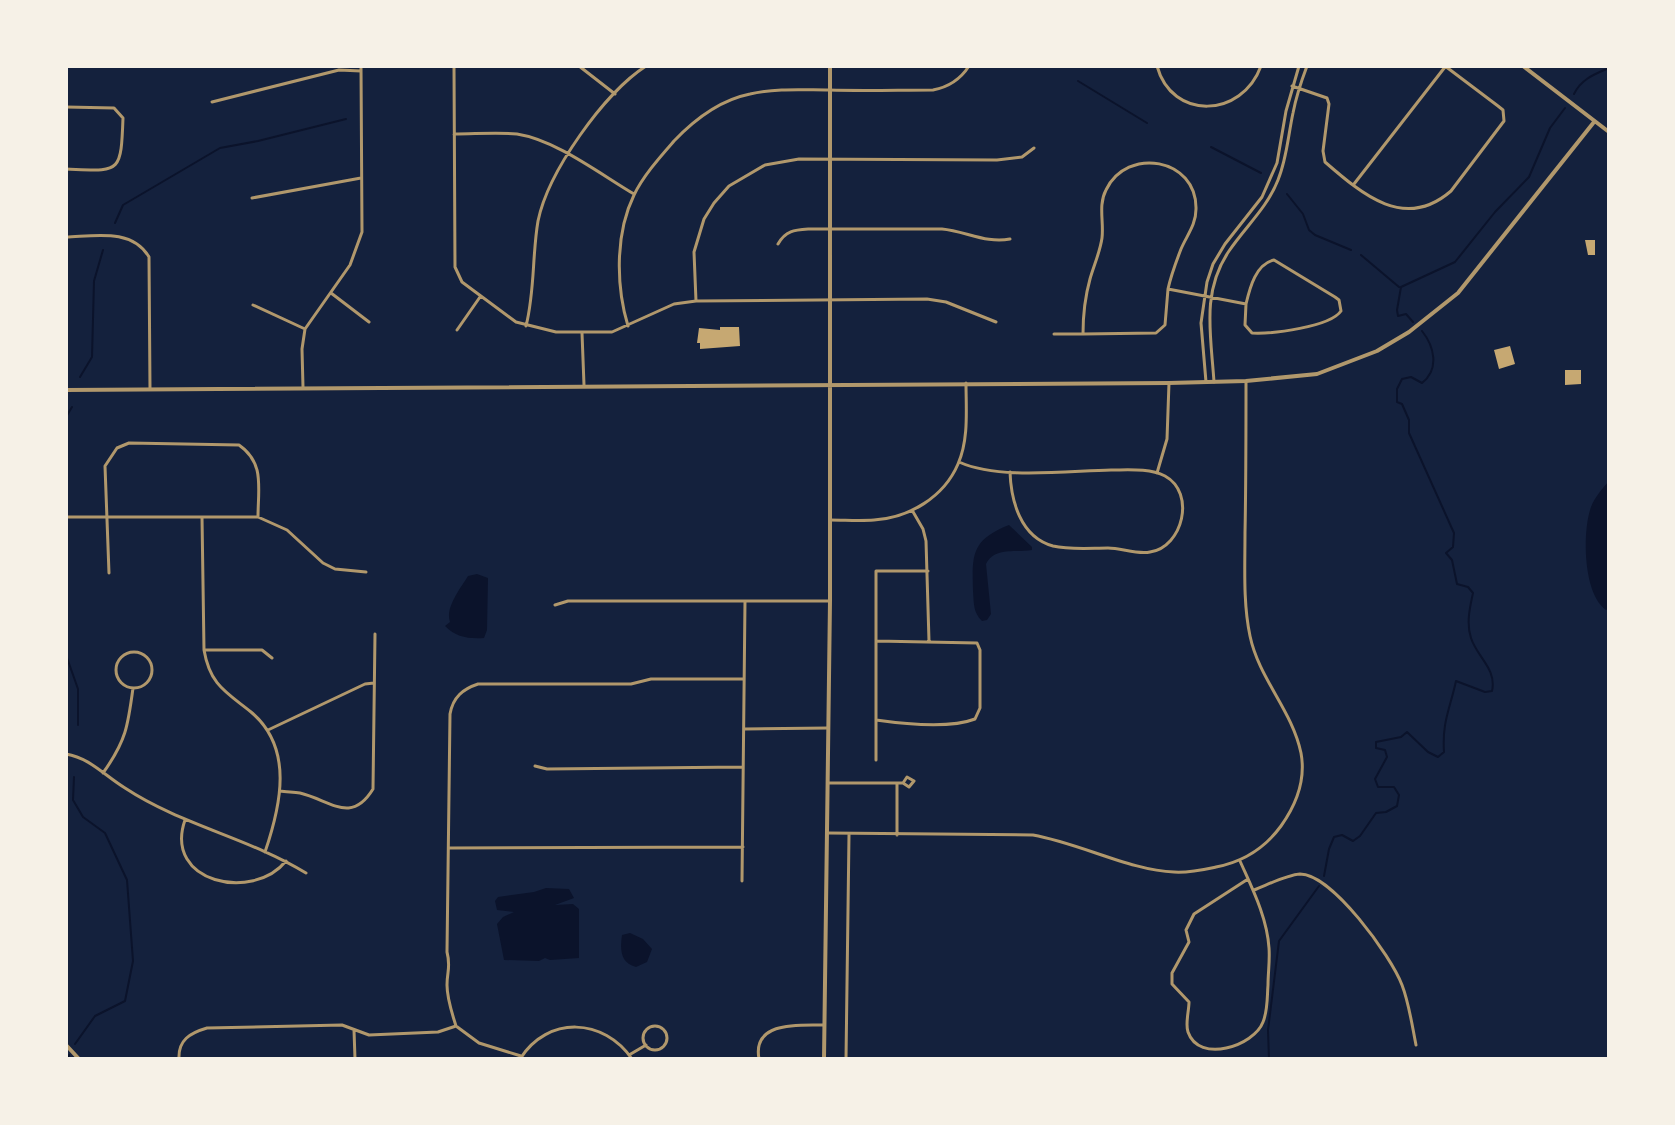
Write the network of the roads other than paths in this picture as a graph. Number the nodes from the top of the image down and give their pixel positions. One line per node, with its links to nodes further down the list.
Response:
1 (454, 66): 21 (street)
2 (579, 66): 16 (street)
3 (646, 66): 16 (street)
4 (830, 66): 15 (street)
5 (969, 66): 15 (street)
6 (1157, 66): 7 (street)
7 (1261, 66)
8 (1299, 66): 13 (street)
9 (1307, 66): 14 (street)
10 (1445, 66): 27 (street); 27 (street)
11 (1523, 66): 19 (street)
12 (361, 68): 17 (street); 26 (street)
13 (1292, 86): 14 (street); 36 (street)
14 (1299, 88): 27 (street); 38 (street)
15 (830, 90): 24 (street); 28 (street)
16 (615, 94): 23 (street)
17 (212, 102)
18 (66, 107): 25 (street)
19 (1594, 122): 20 (street); 54 (street)
20 (1609, 132)
21 (454, 134): 23 (street); 37 (street)
22 (1034, 148): 24 (street)
23 (566, 154): 28 (street); 45 (street)
24 (829, 159): 30 (street); 40 (street)
25 (66, 169)
26 (361, 178): 29 (street); 35 (street)
27 (1354, 184)
28 (634, 194): 46 (street)
29 (252, 198)
30 (829, 229): 32 (street); 33 (street); 39 (street)
31 (66, 237): 62 (street)
32 (1010, 239)
33 (778, 244)
34 (1168, 289): 36 (street); 51 (street); 51 (street)
35 (331, 293): 43 (street); 47 (street)
36 (1203, 296): 38 (street); 53 (street)
37 (480, 297): 45 (street); 48 (street)
38 (1210, 297): 41 (street); 52 (street)
39 (829, 298): 40 (street); 44 (street); 59 (street)
40 (696, 301): 46 (street)
41 (1246, 304): 41 (street)
42 (253, 305): 47 (street)
43 (369, 322)
44 (996, 322)
45 (526, 326): 49 (street)
46 (628, 326): 49 (street)
47 (305, 329): 61 (street)
48 (457, 330)
49 (582, 333): 60 (street)
50 (1054, 334): 51 (street)
51 (1083, 334)
52 (1211, 346): 53 (street); 56 (street)
53 (1204, 347): 55 (street)
54 (1246, 381): 56 (street); 108 (street)
55 (1206, 382): 56 (street); 58 (street)
56 (1214, 382)
57 (966, 383): 58 (street); 59 (street); 64 (street)
58 (1169, 383): 66 (street)
59 (830, 384): 60 (street); 72 (street)
60 (584, 386): 61 (street)
61 (303, 387): 62 (street)
62 (150, 389): 63 (street)
63 (66, 390)
64 (959, 462): 65 (street); 67 (street)
65 (1010, 472): 66 (street); 66 (street)
66 (1157, 473)
67 (912, 510): 72 (street); 73 (street)
68 (108, 516): 69 (street); 70 (street); 71 (street); 75 (street)
69 (66, 517)
70 (202, 517): 71 (street); 82 (street)
71 (258, 517): 74 (street)
72 (830, 520): 77 (street)
73 (928, 571): 80 (street); 81 (street)
74 (366, 572)
75 (109, 573)
76 (745, 601): 77 (street); 78 (street); 84 (street)
77 (830, 601): 88 (street)
78 (555, 605)
79 (375, 634): 85 (street)
80 (876, 641): 81 (street); 87 (street)
81 (929, 641): 87 (street)
82 (204, 650): 83 (street); 90 (street)
83 (272, 658)
84 (744, 679): 89 (street); 105 (street)
85 (375, 683): 90 (street); 99 (street)
86 (133, 688): 86 (street); 95 (street)
87 (876, 720): 92 (street)
88 (829, 728): 89 (street); 96 (street)
89 (744, 729): 94 (street)
90 (268, 730): 99 (street)
91 (66, 754): 95 (street)
92 (876, 760)
93 (535, 766): 94 (street)
94 (743, 767): 104 (street)
95 (103, 773): 100 (street)
96 (828, 783): 97 (street); 101 (street)
97 (897, 783): 98 (street); 103 (street)
98 (903, 783)
99 (280, 791): 106 (street)
100 (185, 820): 106 (street); 107 (street)
101 (828, 833): 102 (street); 113 (street)
102 (849, 835): 103 (street); 126 (street)
103 (897, 835): 108 (street)
104 (743, 847): 105 (street); 111 (street)
105 (449, 848): 114 (street)
106 (265, 852): 107 (street)
107 (286, 861): 109 (street)
108 (1240, 861): 110 (street)
109 (306, 873)
110 (1248, 879): 112 (street); 112 (street)
111 (742, 881)
112 (1254, 890): 118 (street)
113 (825, 1025): 124 (street); 125 (street)
114 (456, 1026): 115 (street); 120 (street)
115 (354, 1030): 122 (street); 123 (street)
116 (66, 1045): 121 (street)
117 (646, 1045): 117 (street); 119 (street)
118 (1416, 1045)
119 (631, 1057): 120 (street)
120 (521, 1058)
121 (79, 1059)
122 (179, 1059)
123 (355, 1059)
124 (759, 1059)
125 (824, 1059)
126 (846, 1059)

